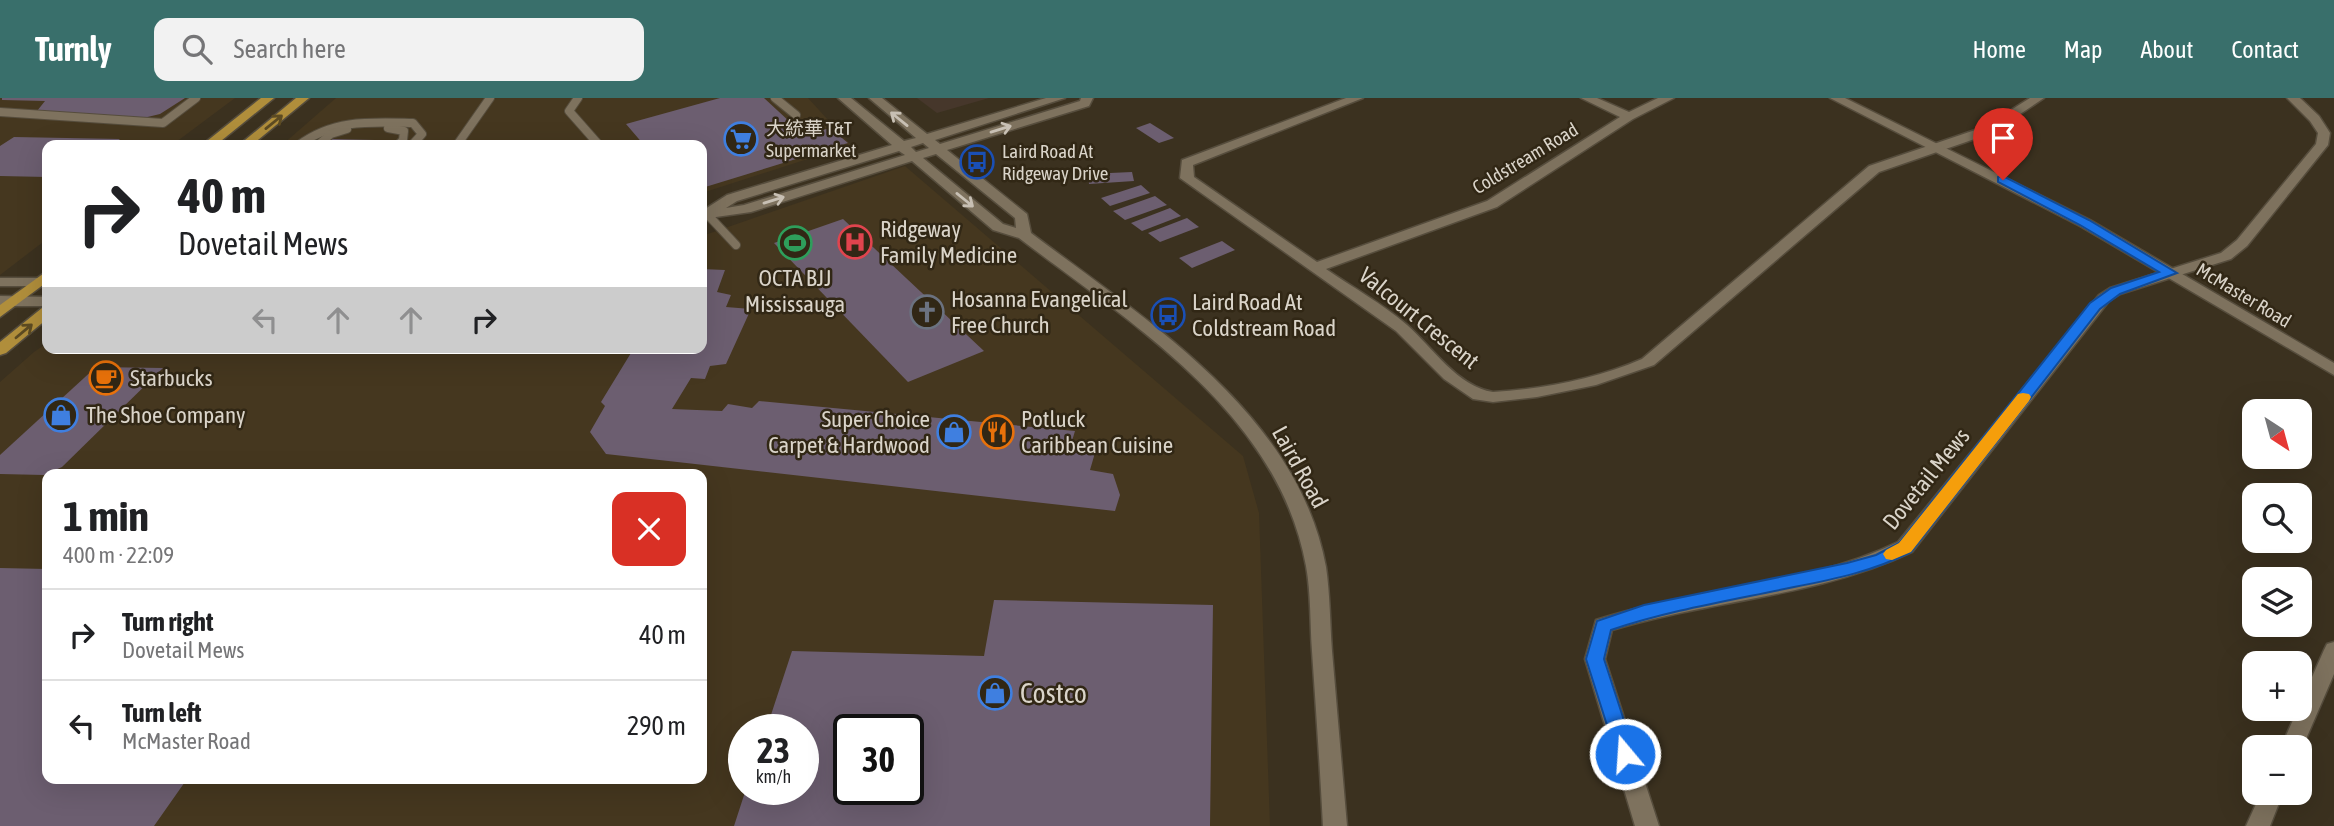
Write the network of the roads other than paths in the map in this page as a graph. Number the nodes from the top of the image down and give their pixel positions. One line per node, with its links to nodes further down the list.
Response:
1 (196, 98): 17 (lane)
2 (268, 98): 21 (main road)
3 (303, 98): 22 (main road, one-way to 3)
4 (490, 98): 27 (lane)
5 (578, 98): 28 (lane)
6 (775, 98): 18 (lane)
7 (844, 98): 29 (street, Laird Road)
8 (875, 98): 20 (street, Laird Road, one-way to 8)
9 (1060, 98): 20 (street)
10 (1087, 98): 31 (street, one-way to 10)
11 (1357, 98): 38 (street, Valcourt Crescent)
12 (1587, 98): 19 (street)
13 (1668, 98): 19 (street, Coldstream Road)
14 (1836, 98): 30 (street, McMaster Road)
15 (2038, 98): 30 (street, Valcourt Crescent)
16 (2293, 98): 39 (street, Dovetail Mews)
17 (0, 112)
18 (796, 115)
19 (1629, 116): 38 (street, Coldstream Road)
20 (923, 139): 29 (street); 31 (street, Laird Road)
21 (214, 140)
22 (251, 140)
23 (304, 140): 26 (lane)
24 (324, 140): 25 (lane)
25 (403, 140)
26 (417, 140)
27 (461, 140)
28 (595, 140)
29 (899, 146): 32 (street, Laird Road); 33 (street)
30 (1940, 147): 38 (street, Valcourt Crescent); 39 (street, McMaster Road)
31 (936, 149): 32 (street); 36 (street, Laird Road)
32 (912, 157): 34 (street, one-way to 32); 36 (street, Laird Road, one-way to 36)
33 (707, 212)
34 (707, 214)
35 (707, 217): 37 (lane)
36 (1024, 235): 52 (street, Laird Road)
37 (736, 245)
38 (1317, 267)
39 (2170, 273): 48 (street, McMaster Road); 53 (street, Dovetail Mews)
40 (42, 280): 41 (street)
41 (0, 282)
42 (42, 282): 43 (main road)
43 (7, 301): 44 (street); 46 (main road)
44 (42, 305)
45 (42, 308): 47 (main road, one-way to 45)
46 (0, 312)
47 (0, 350)
48 (2334, 370)
49 (2334, 650): 50 (street)
50 (2297, 735)
51 (2267, 805): 54 (street)
52 (1335, 826)
53 (1647, 826)
54 (2258, 826)

